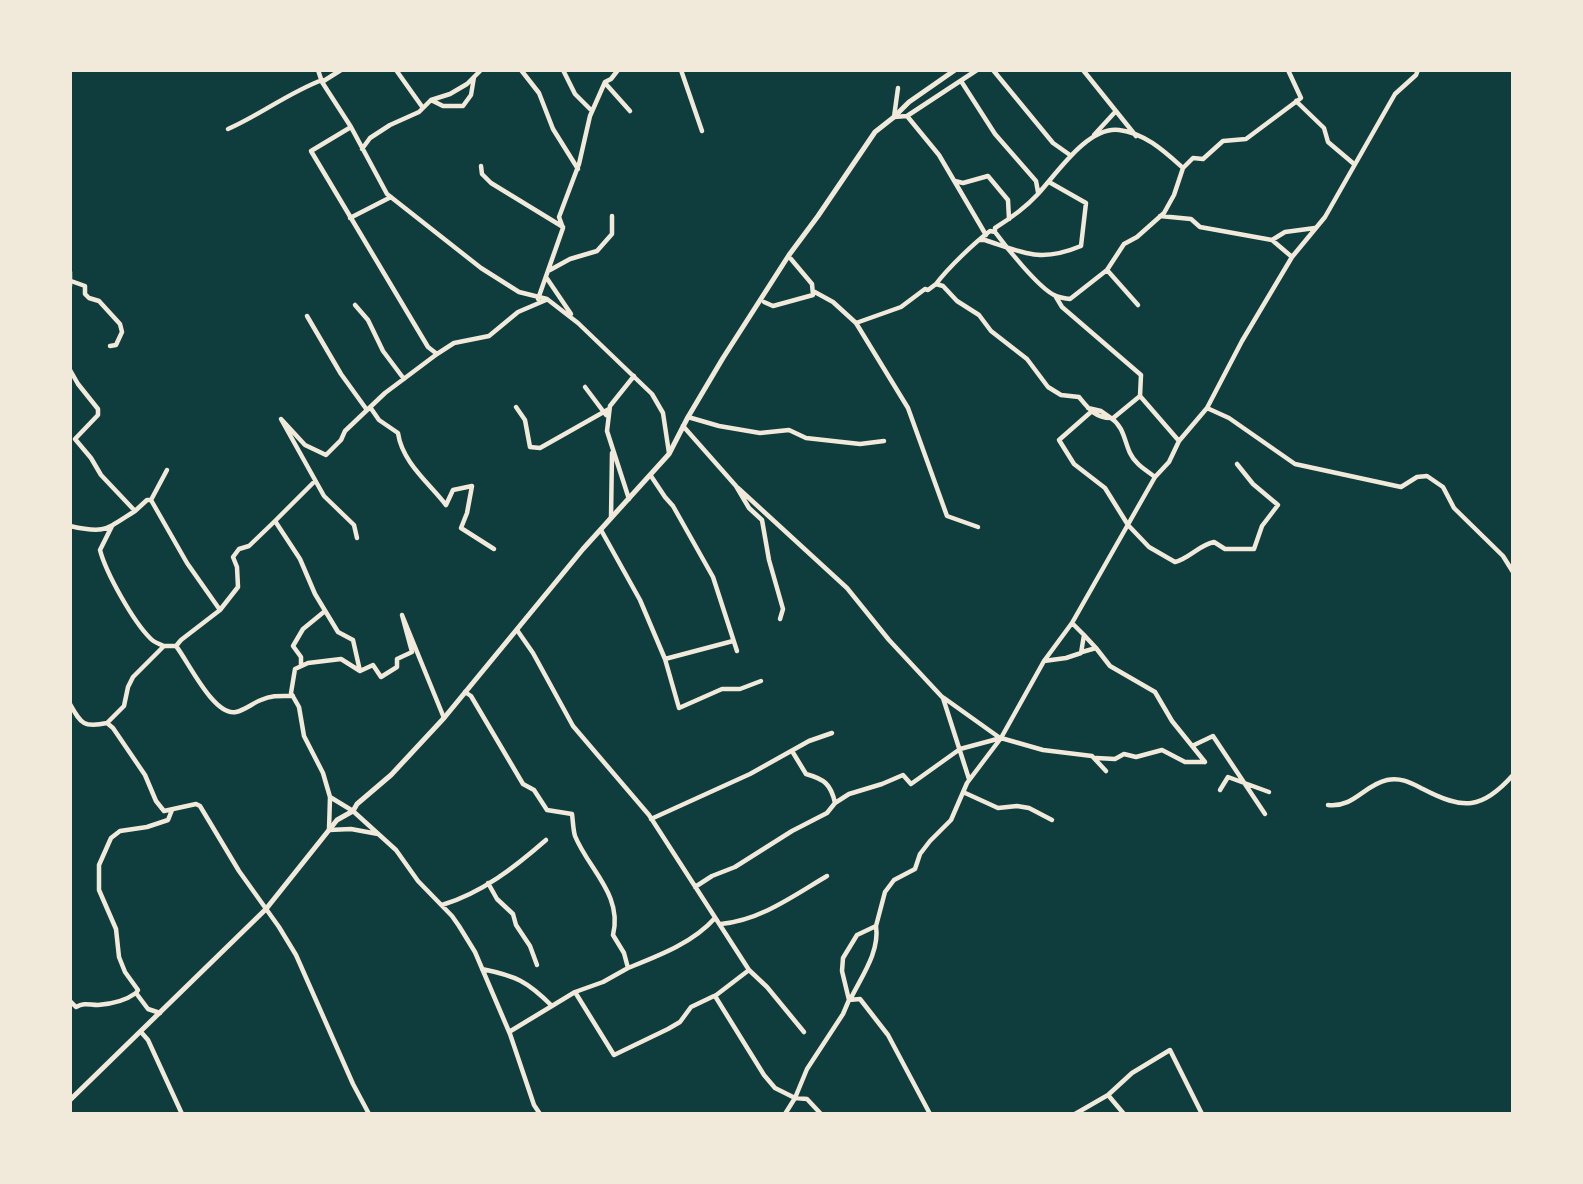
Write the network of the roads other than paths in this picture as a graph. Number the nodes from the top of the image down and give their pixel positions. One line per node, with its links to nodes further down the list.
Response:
1 (318, 70): 17 (street)
2 (341, 70): 17 (street)
3 (396, 70): 22 (street)
4 (481, 70): 15 (street)
5 (521, 70): 38 (street)
6 (563, 70): 23 (street)
7 (618, 70): 18 (street)
8 (681, 70): 30 (street)
9 (955, 70): 27 (street)
10 (977, 70): 16 (street)
11 (993, 70): 34 (street)
12 (1083, 70): 25 (street)
13 (1288, 70): 21 (street)
14 (1418, 70): 35 (street)
15 (474, 77): 20 (street); 20 (street)
16 (961, 80): 26 (street); 41 (street)
17 (322, 81): 28 (street); 29 (street)
18 (605, 82): 23 (street); 24 (street)
19 (898, 88): 27 (street)
20 (431, 100): 22 (street)
21 (1296, 101): 35 (street); 37 (street)
22 (423, 108): 33 (street)
23 (593, 111): 38 (street)
24 (630, 111)
25 (1116, 111): 31 (street); 32 (street)
26 (907, 116): 27 (street); 39 (street)
27 (894, 117): 84 (street)
28 (351, 127): 33 (street); 45 (street)
29 (228, 129)
30 (702, 131)
31 (1137, 136): 32 (street); 37 (street)
32 (1091, 139): 34 (street)
33 (362, 149): 42 (street)
34 (1070, 155): 40 (street)
35 (1354, 164): 48 (street)
36 (481, 166): 47 (street)
37 (1183, 168): 44 (street)
38 (578, 169): 47 (street)
39 (954, 181): 46 (street); 50 (street)
40 (1049, 182): 41 (street); 53 (street)
41 (1039, 193): 46 (street)
42 (391, 197): 45 (street); 64 (street)
43 (612, 216): 56 (street)
44 (1160, 216): 52 (street); 57 (street)
45 (350, 218): 73 (street)
46 (1009, 219): 49 (street)
47 (564, 228): 56 (street)
48 (1316, 228): 52 (street); 54 (street)
49 (995, 232): 50 (street); 53 (street)
50 (986, 235): 51 (street)
51 (978, 240): 53 (street); 61 (street)
52 (1272, 240): 54 (street)
53 (1005, 246): 63 (street)
54 (1292, 257): 81 (street)
55 (792, 259): 62 (street)
56 (549, 270): 59 (street)
57 (1107, 270): 63 (street); 68 (street)
58 (70, 272): 60 (street)
59 (546, 277): 64 (street); 70 (street)
60 (71, 284): 72 (street)
61 (936, 284): 71 (street); 82 (street)
62 (813, 291): 66 (street); 71 (street)
63 (1056, 297): 78 (street)
64 (538, 299): 65 (street)
65 (547, 299): 70 (street); 73 (street)
66 (764, 302)
67 (355, 305): 76 (street)
68 (1138, 305)
69 (307, 316): 80 (street)
70 (575, 320): 75 (street)
71 (856, 323): 106 (street)
72 (110, 346)
73 (437, 354): 76 (street)
74 (70, 370): 87 (street)
75 (634, 376): 83 (street); 91 (street)
76 (404, 379): 80 (street)
77 (586, 387): 83 (street)
78 (1140, 396): 85 (street); 89 (street)
79 (516, 407): 83 (street)
80 (369, 408): 96 (street); 109 (street)
81 (1207, 408): 89 (street); 110 (street)
82 (1090, 409): 85 (street); 103 (street)
83 (607, 411): 90 (street)
84 (688, 416): 86 (street); 88 (street)
85 (1111, 418): 95 (street)
86 (683, 426): 91 (street); 97 (street)
87 (72, 439): 100 (street)
88 (884, 441)
89 (1179, 441): 95 (street)
90 (612, 447): 99 (street); 101 (street)
91 (669, 454): 94 (street)
92 (1237, 464): 103 (street)
93 (167, 470): 98 (street)
94 (651, 476): 99 (street); 117 (street)
95 (1155, 477): 103 (street)
96 (315, 481): 102 (street); 108 (street)
97 (738, 488): 113 (street); 130 (street)
98 (151, 500): 100 (street); 111 (street)
99 (629, 500): 101 (street)
100 (135, 511): 105 (street)
101 (611, 519): 107 (street)
102 (275, 521): 111 (street); 112 (street)
103 (1128, 525): 114 (street)
104 (70, 526): 105 (street)
105 (112, 526): 118 (street)
106 (978, 527)
107 (601, 530): 115 (street); 123 (street)
108 (357, 538)
109 (494, 549)
110 (1513, 572)
111 (220, 610): 119 (street)
112 (325, 611): 125 (street); 126 (street)
113 (780, 619)
114 (1072, 623): 116 (street); 124 (street)
115 (517, 630): 128 (street); 153 (street)
116 (1084, 635): 120 (street); 122 (street)
117 (733, 641): 121 (street); 123 (street)
118 (162, 645): 119 (street); 133 (street)
119 (176, 646): 129 (street)
120 (1096, 648): 122 (street); 136 (street)
121 (737, 651)
122 (1081, 653): 124 (street)
123 (665, 659): 127 (street)
124 (1044, 661): 135 (street)
125 (301, 666): 126 (street); 129 (street)
126 (360, 671): 132 (street)
127 (761, 681)
128 (465, 691): 132 (street); 167 (street)
129 (294, 696): 147 (street)
130 (943, 698): 135 (street); 137 (street)
131 (70, 704): 133 (street)
132 (444, 718): 151 (street)
133 (107, 723): 150 (street)
134 (832, 733): 138 (street)
135 (1001, 738): 137 (street); 139 (street); 142 (street)
136 (1192, 746): 139 (street); 143 (street)
137 (960, 749): 142 (street); 148 (street)
138 (792, 751): 148 (street); 153 (street)
139 (1094, 758): 140 (street)
140 (1106, 771)
141 (1513, 775): 149 (street)
142 (969, 780): 145 (street)
143 (1246, 783): 144 (street); 146 (street); 152 (street)
144 (1220, 790)
145 (963, 792): 154 (street); 165 (street)
146 (1269, 792)
147 (330, 797): 151 (street); 155 (street)
148 (835, 803): 160 (street)
149 (1328, 804)
150 (172, 810): 162 (street); 171 (street)
151 (353, 811): 155 (street); 156 (street)
152 (1265, 814)
153 (651, 819): 160 (street)
154 (1052, 820)
155 (329, 830): 156 (street); 162 (street)
156 (378, 834): 161 (street)
157 (546, 840): 159 (street)
158 (827, 876): 164 (street)
159 (488, 883): 161 (street); 166 (street)
160 (695, 887): 163 (street)
161 (442, 905): 168 (street)
162 (266, 909): 176 (street); 184 (street)
163 (715, 918): 164 (street); 167 (street)
164 (720, 925): 169 (street)
165 (876, 926): 173 (street); 173 (street)
166 (537, 965)
167 (628, 968): 170 (street)
168 (482, 969): 175 (street); 178 (street)
169 (749, 970): 172 (street); 179 (street)
170 (575, 992): 172 (street); 175 (street)
171 (136, 993): 174 (street); 176 (street)
172 (715, 996): 182 (street)
173 (849, 1000): 182 (street); 188 (street)
174 (70, 1001)
175 (552, 1006): 178 (street)
176 (160, 1013): 177 (street)
177 (141, 1032): 181 (street); 183 (street)
178 (509, 1032): 185 (street)
179 (804, 1032)
180 (1108, 1095): 189 (street); 190 (street); 191 (street)
181 (70, 1098)
182 (795, 1098): 186 (street); 187 (street)
183 (182, 1114)
184 (369, 1114)
185 (540, 1114)
186 (785, 1114)
187 (821, 1114)
188 (930, 1114)
189 (1075, 1114)
190 (1124, 1114)
191 (1202, 1114)

